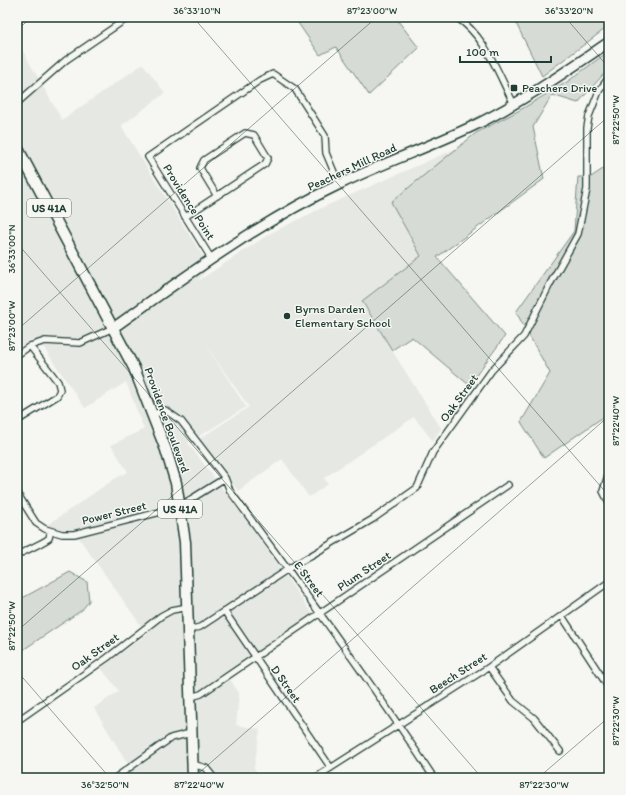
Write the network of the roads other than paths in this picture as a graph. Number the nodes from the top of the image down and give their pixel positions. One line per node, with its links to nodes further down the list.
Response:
1 (129, 17): 5 (street)
2 (456, 17): 6 (street)
3 (609, 42): 6 (main road, Peachers Mill Road)
4 (609, 77): 25 (street, Oak Street)
5 (17, 103)
6 (514, 104): 8 (main road, Peachers Mill Road)
7 (17, 147): 12 (highway, Providence Boulevard / US 41A)
8 (339, 184): 10 (street, Providence Point); 11 (main road, Peachers Mill Road)
9 (217, 196): 9 (street); 10 (street)
10 (185, 217): 11 (street, Providence Point)
11 (211, 258): 12 (main road, Peachers Mill Road)
12 (113, 328): 13 (street); 15 (highway, Providence Boulevard / US 41A)
13 (30, 346): 14 (street); 16 (street)
14 (17, 355)
15 (154, 414): 18 (street, E Street); 22 (highway, Providence Boulevard / US 41A)
16 (17, 421)
17 (609, 472): 21 (street)
18 (225, 478): 22 (street, Power Street); 25 (street, E Street)
19 (508, 486): 29 (street, Plum Street)
20 (17, 493): 23 (street, Power Street)
21 (609, 504)
22 (180, 506): 23 (street, Power Street); 27 (highway, Providence Boulevard / US 41A)
23 (50, 531): 24 (street)
24 (17, 555)
25 (288, 569): 28 (street, Oak Street); 29 (street, E Street)
26 (609, 582): 30 (street, Beech Street)
27 (188, 607): 31 (highway, Providence Boulevard / US 41A); 36 (street, Oak Street)
28 (225, 612): 31 (street, Oak Street); 32 (street, D Street)
29 (320, 614): 32 (street, Plum Street); 37 (street, E Street)
30 (562, 616): 33 (street, Beech Street); 34 (street)
31 (189, 630): 35 (highway, Providence Boulevard / US 41A)
32 (254, 658): 35 (street, Plum Street); 41 (street, D Street)
33 (489, 667): 37 (street, Beech Street); 39 (street)
34 (609, 688)
35 (191, 697): 38 (highway, Providence Boulevard / US 41A)
36 (17, 721)
37 (399, 724): 41 (street, Beech Street); 46 (street, E Street)
38 (191, 733): 40 (highway, Providence Boulevard / US 41A); 42 (street)
39 (560, 751)
40 (192, 764): 43 (highway, Providence Boulevard / US 41A); 44 (street)
41 (331, 768): 45 (street, Beech Street)
42 (115, 778)
43 (193, 778)
44 (214, 778)
45 (315, 778)
46 (434, 778)

